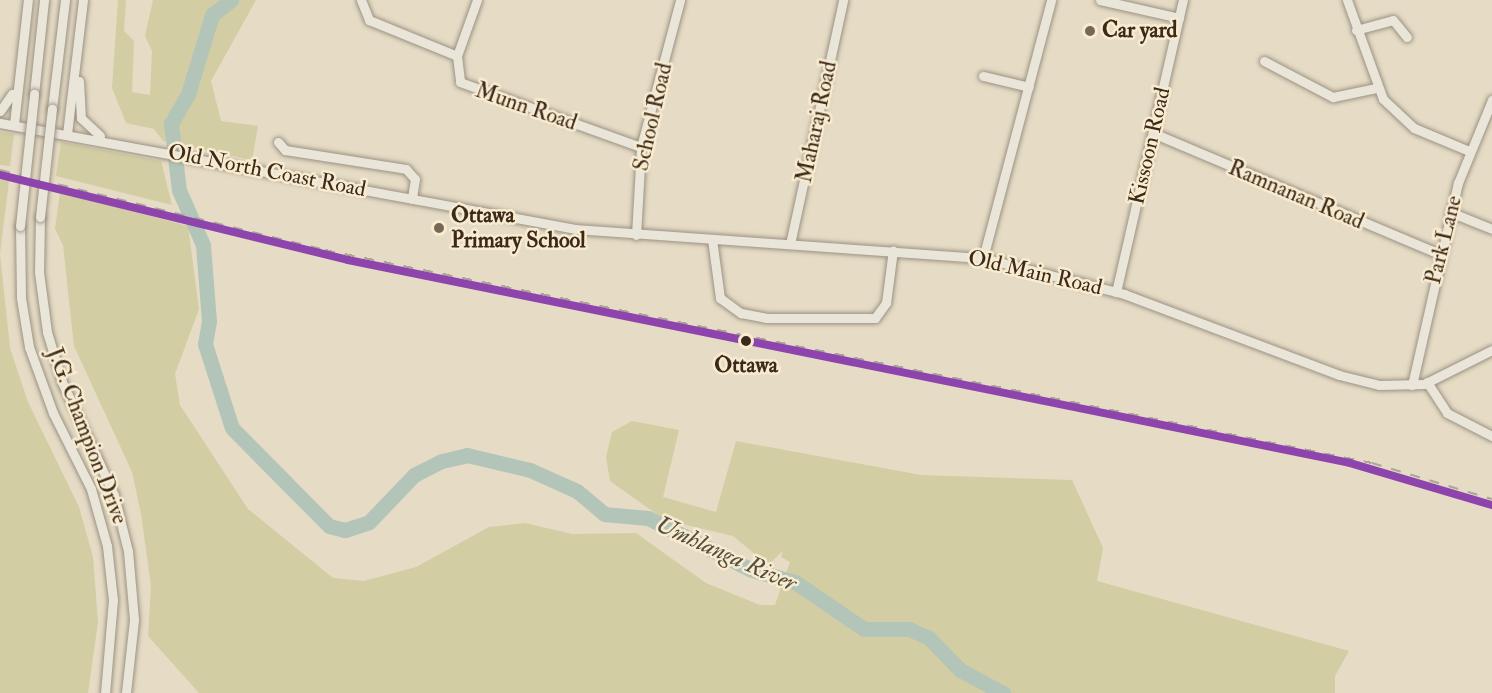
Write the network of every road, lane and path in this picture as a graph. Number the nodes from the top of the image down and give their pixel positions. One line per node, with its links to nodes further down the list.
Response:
1 (27, 0): 20 (street)
2 (44, 0): 50 (street, J.G. Champion Drive, bridge)
3 (64, 0): 51 (street, J.G. Champion Drive, bridge)
4 (83, 0): 16 (street)
5 (361, 0): 17 (street)
6 (477, 0): 17 (street, Munn Road)
7 (680, 0): 31 (street, School Road)
8 (843, 0): 41 (street, Maharaj Road)
9 (1051, 0): 21 (street)
10 (1100, 0): 13 (street)
11 (1183, 0): 13 (street, Kissoon Road)
12 (1347, 0): 14 (street)
13 (1179, 18): 27 (street, Kissoon Road)
14 (1356, 30): 15 (street); 22 (street)
15 (1407, 37)
16 (77, 56): 28 (street); 30 (street)
17 (457, 56): 31 (street, Munn Road)
18 (1264, 61): 22 (street)
19 (983, 76): 21 (street)
20 (16, 82): 24 (street); 26 (street)
21 (1029, 87): 44 (street)
22 (1376, 88): 32 (street)
23 (1492, 100): 32 (street, Park Lane)
24 (0, 111)
25 (0, 123): 26 (street, Old North Coast Road)
26 (14, 124): 28 (street, Old North Coast Road)
27 (1153, 133): 43 (street, Ramnanan Road); 45 (street, Kissoon Road)
28 (67, 134): 30 (street, Old North Coast Road)
29 (278, 142): 33 (street)
30 (126, 144): 33 (street, Old North Coast Road)
31 (641, 147): 36 (street, School Road)
32 (1469, 151): 34 (street, Park Lane)
33 (412, 199): 35 (street, Old North Coast Road)
34 (1450, 212): 37 (street); 43 (street, Park Lane)
35 (519, 219): 38 (street, Old Main Road)
36 (637, 224): 38 (street); 39 (street, School Road)
37 (1492, 229)
38 (621, 234): 39 (street, Old Main Road)
39 (636, 235): 40 (street, Old Main Road)
40 (712, 239): 41 (street, Old Main Road); 42 (street)
41 (790, 244): 42 (street, Old Main Road)
42 (893, 250): 44 (street, Old Main Road)
43 (1440, 254): 48 (street, Park Lane)
44 (983, 258): 45 (street, Old Main Road)
45 (1116, 292): 48 (street, Old Main Road)
46 (1492, 350): 47 (street, Old Main Road)
47 (1427, 382): 48 (street, Old Main Road); 49 (street)
48 (1412, 385)
49 (1492, 436)
50 (105, 693)
51 (126, 693)

